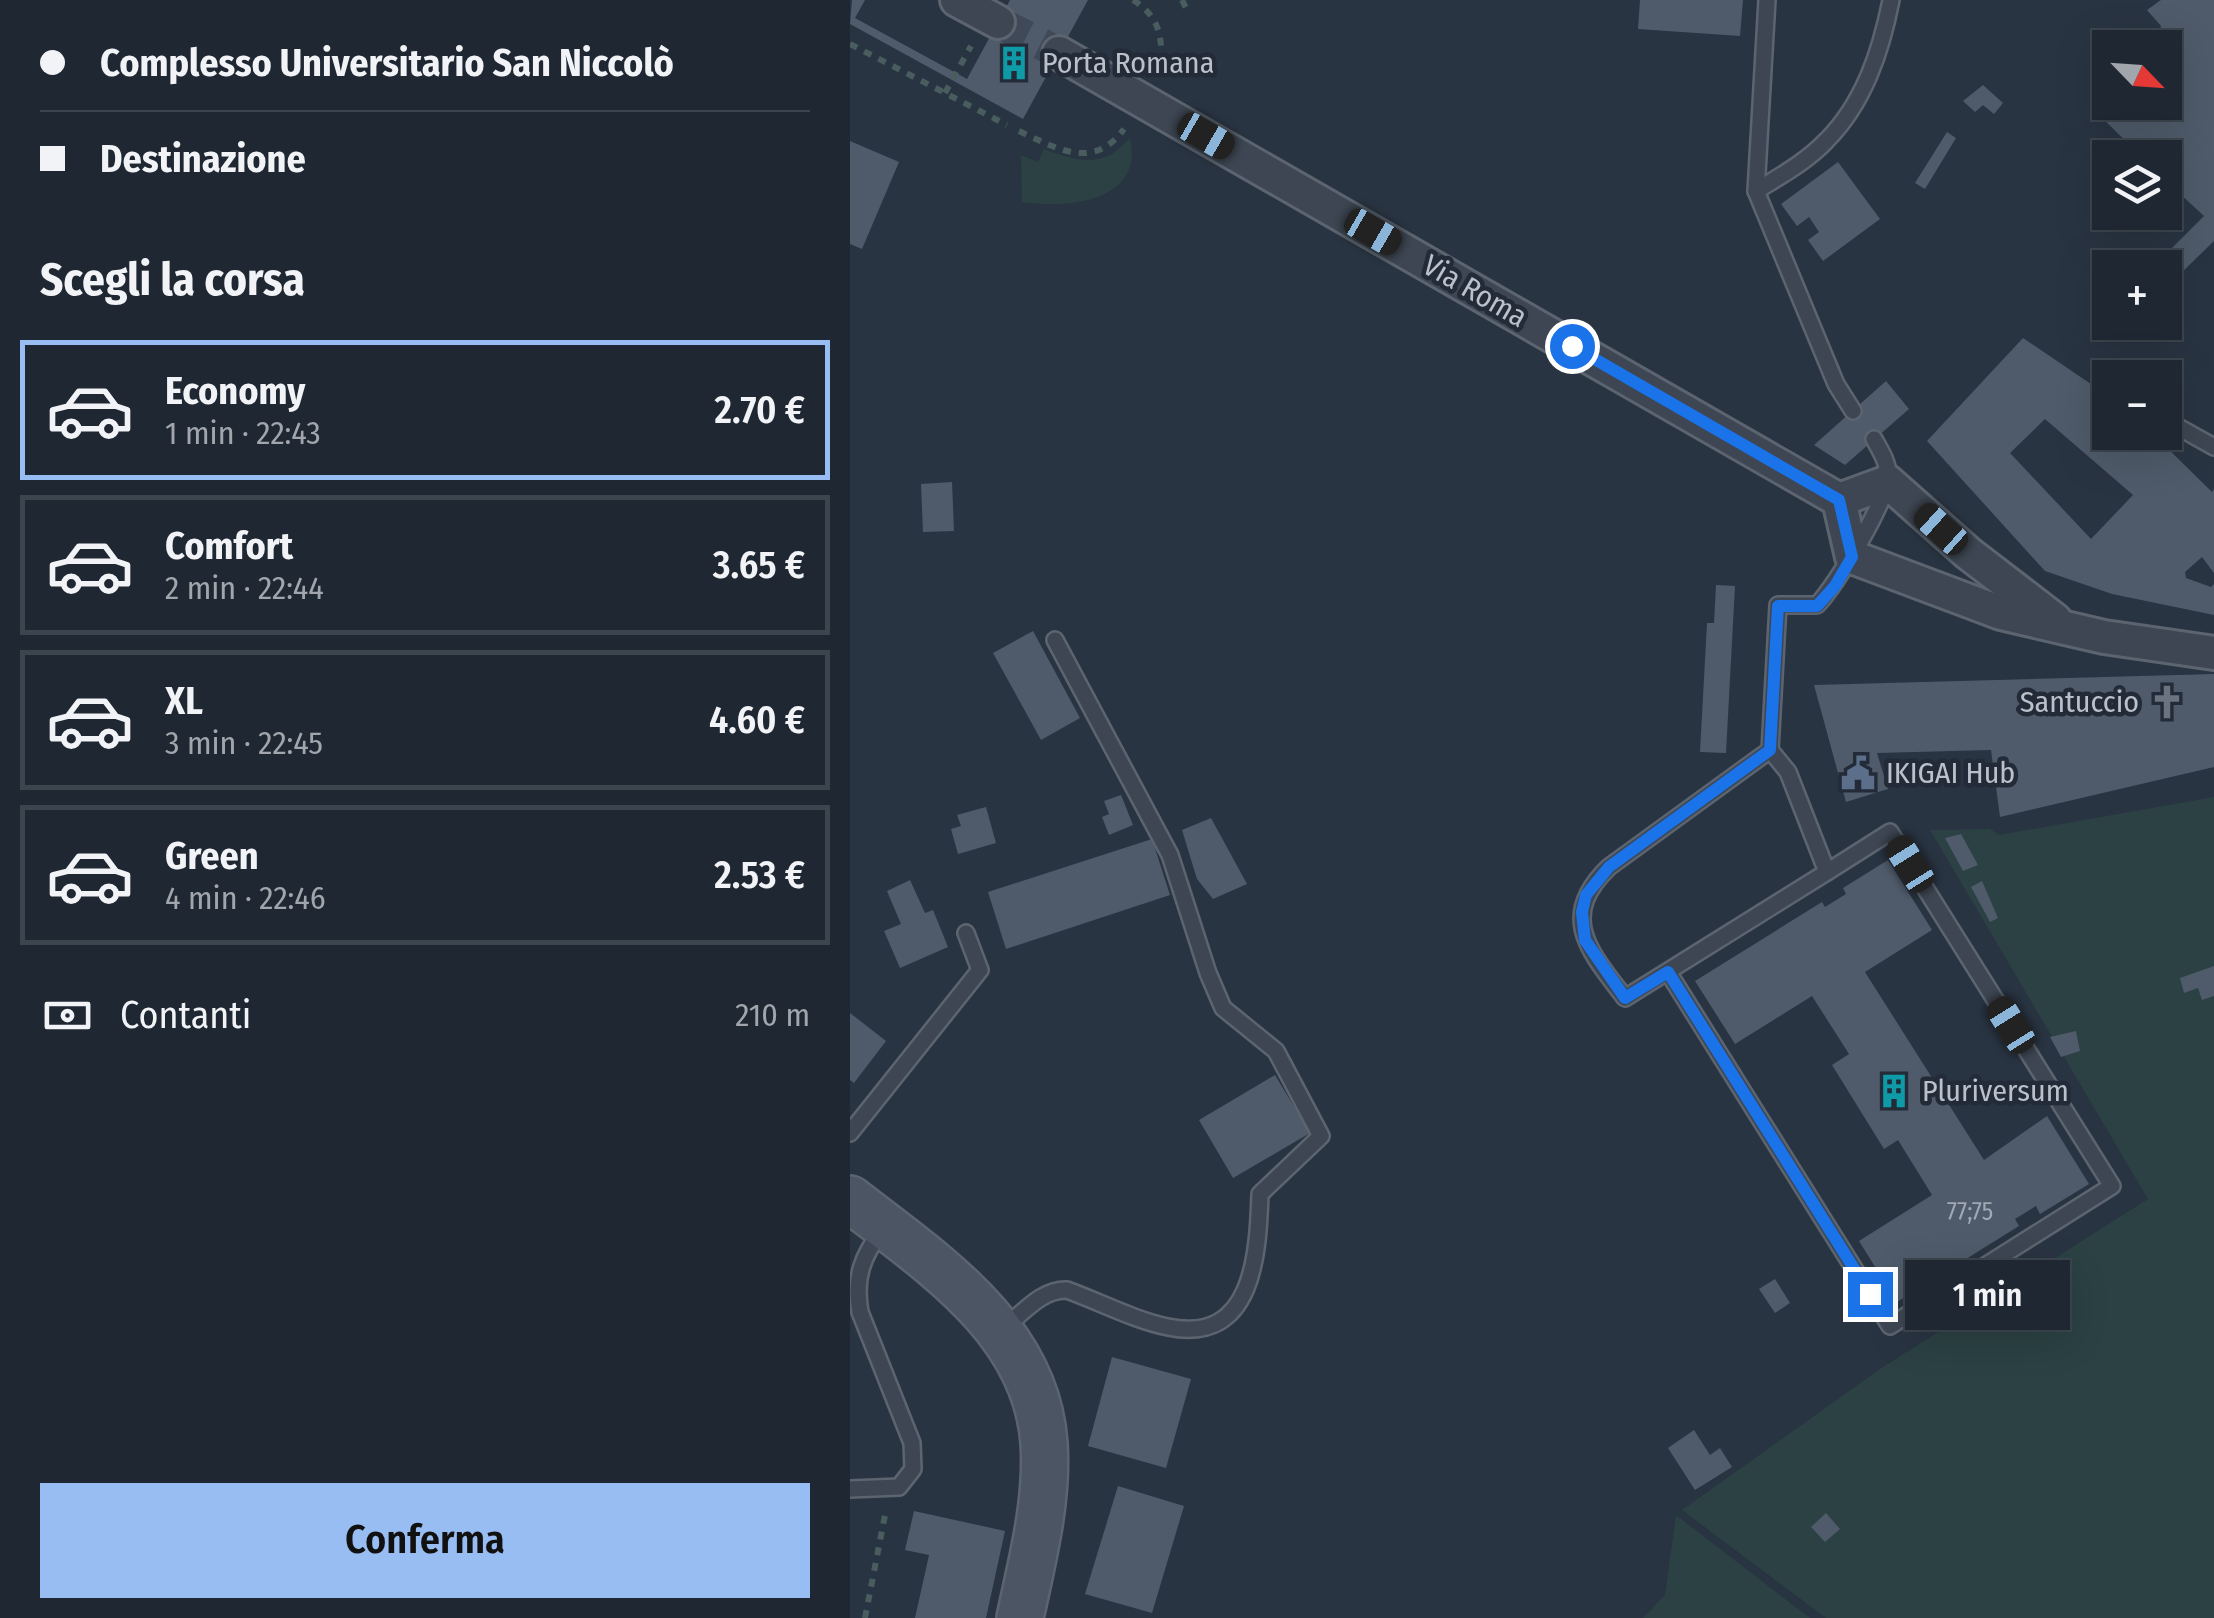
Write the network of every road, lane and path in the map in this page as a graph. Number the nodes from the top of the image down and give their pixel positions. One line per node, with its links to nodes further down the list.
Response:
1 (957, 0): 5 (street)
2 (1133, 0): 8 (path)
3 (1767, 0): 12 (lane)
4 (1890, 0): 12 (lane)
5 (998, 22)
6 (850, 44): 9 (path)
7 (1058, 53): 18 (street, Via Roma)
8 (1162, 54)
9 (1007, 125)
10 (1124, 128): 11 (path)
11 (1020, 130)
12 (1756, 191): 13 (lane)
13 (1852, 411)
14 (2182, 429): 16 (lane)
15 (1874, 439): 17 (lane)
16 (2214, 447)
17 (1888, 482): 18 (street); 19 (lane); 20 (street)
18 (1839, 500): 19 (street)
19 (1852, 557): 20 (street); 23 (lane)
20 (2062, 626): 22 (street)
21 (1055, 640): 30 (lane)
22 (2214, 653)
23 (1770, 750): 24 (lane); 26 (lane)
24 (1827, 872): 26 (lane); 26 (lane)
25 (966, 933): 27 (lane)
26 (1668, 972)
27 (850, 1133)
28 (850, 1198): 29 (main road)
29 (885, 1226): 30 (main road); 32 (lane)
30 (1000, 1331): 34 (main road)
31 (850, 1488): 32 (lane)
32 (890, 1489): 33 (path)
33 (866, 1618)
34 (1020, 1618)

